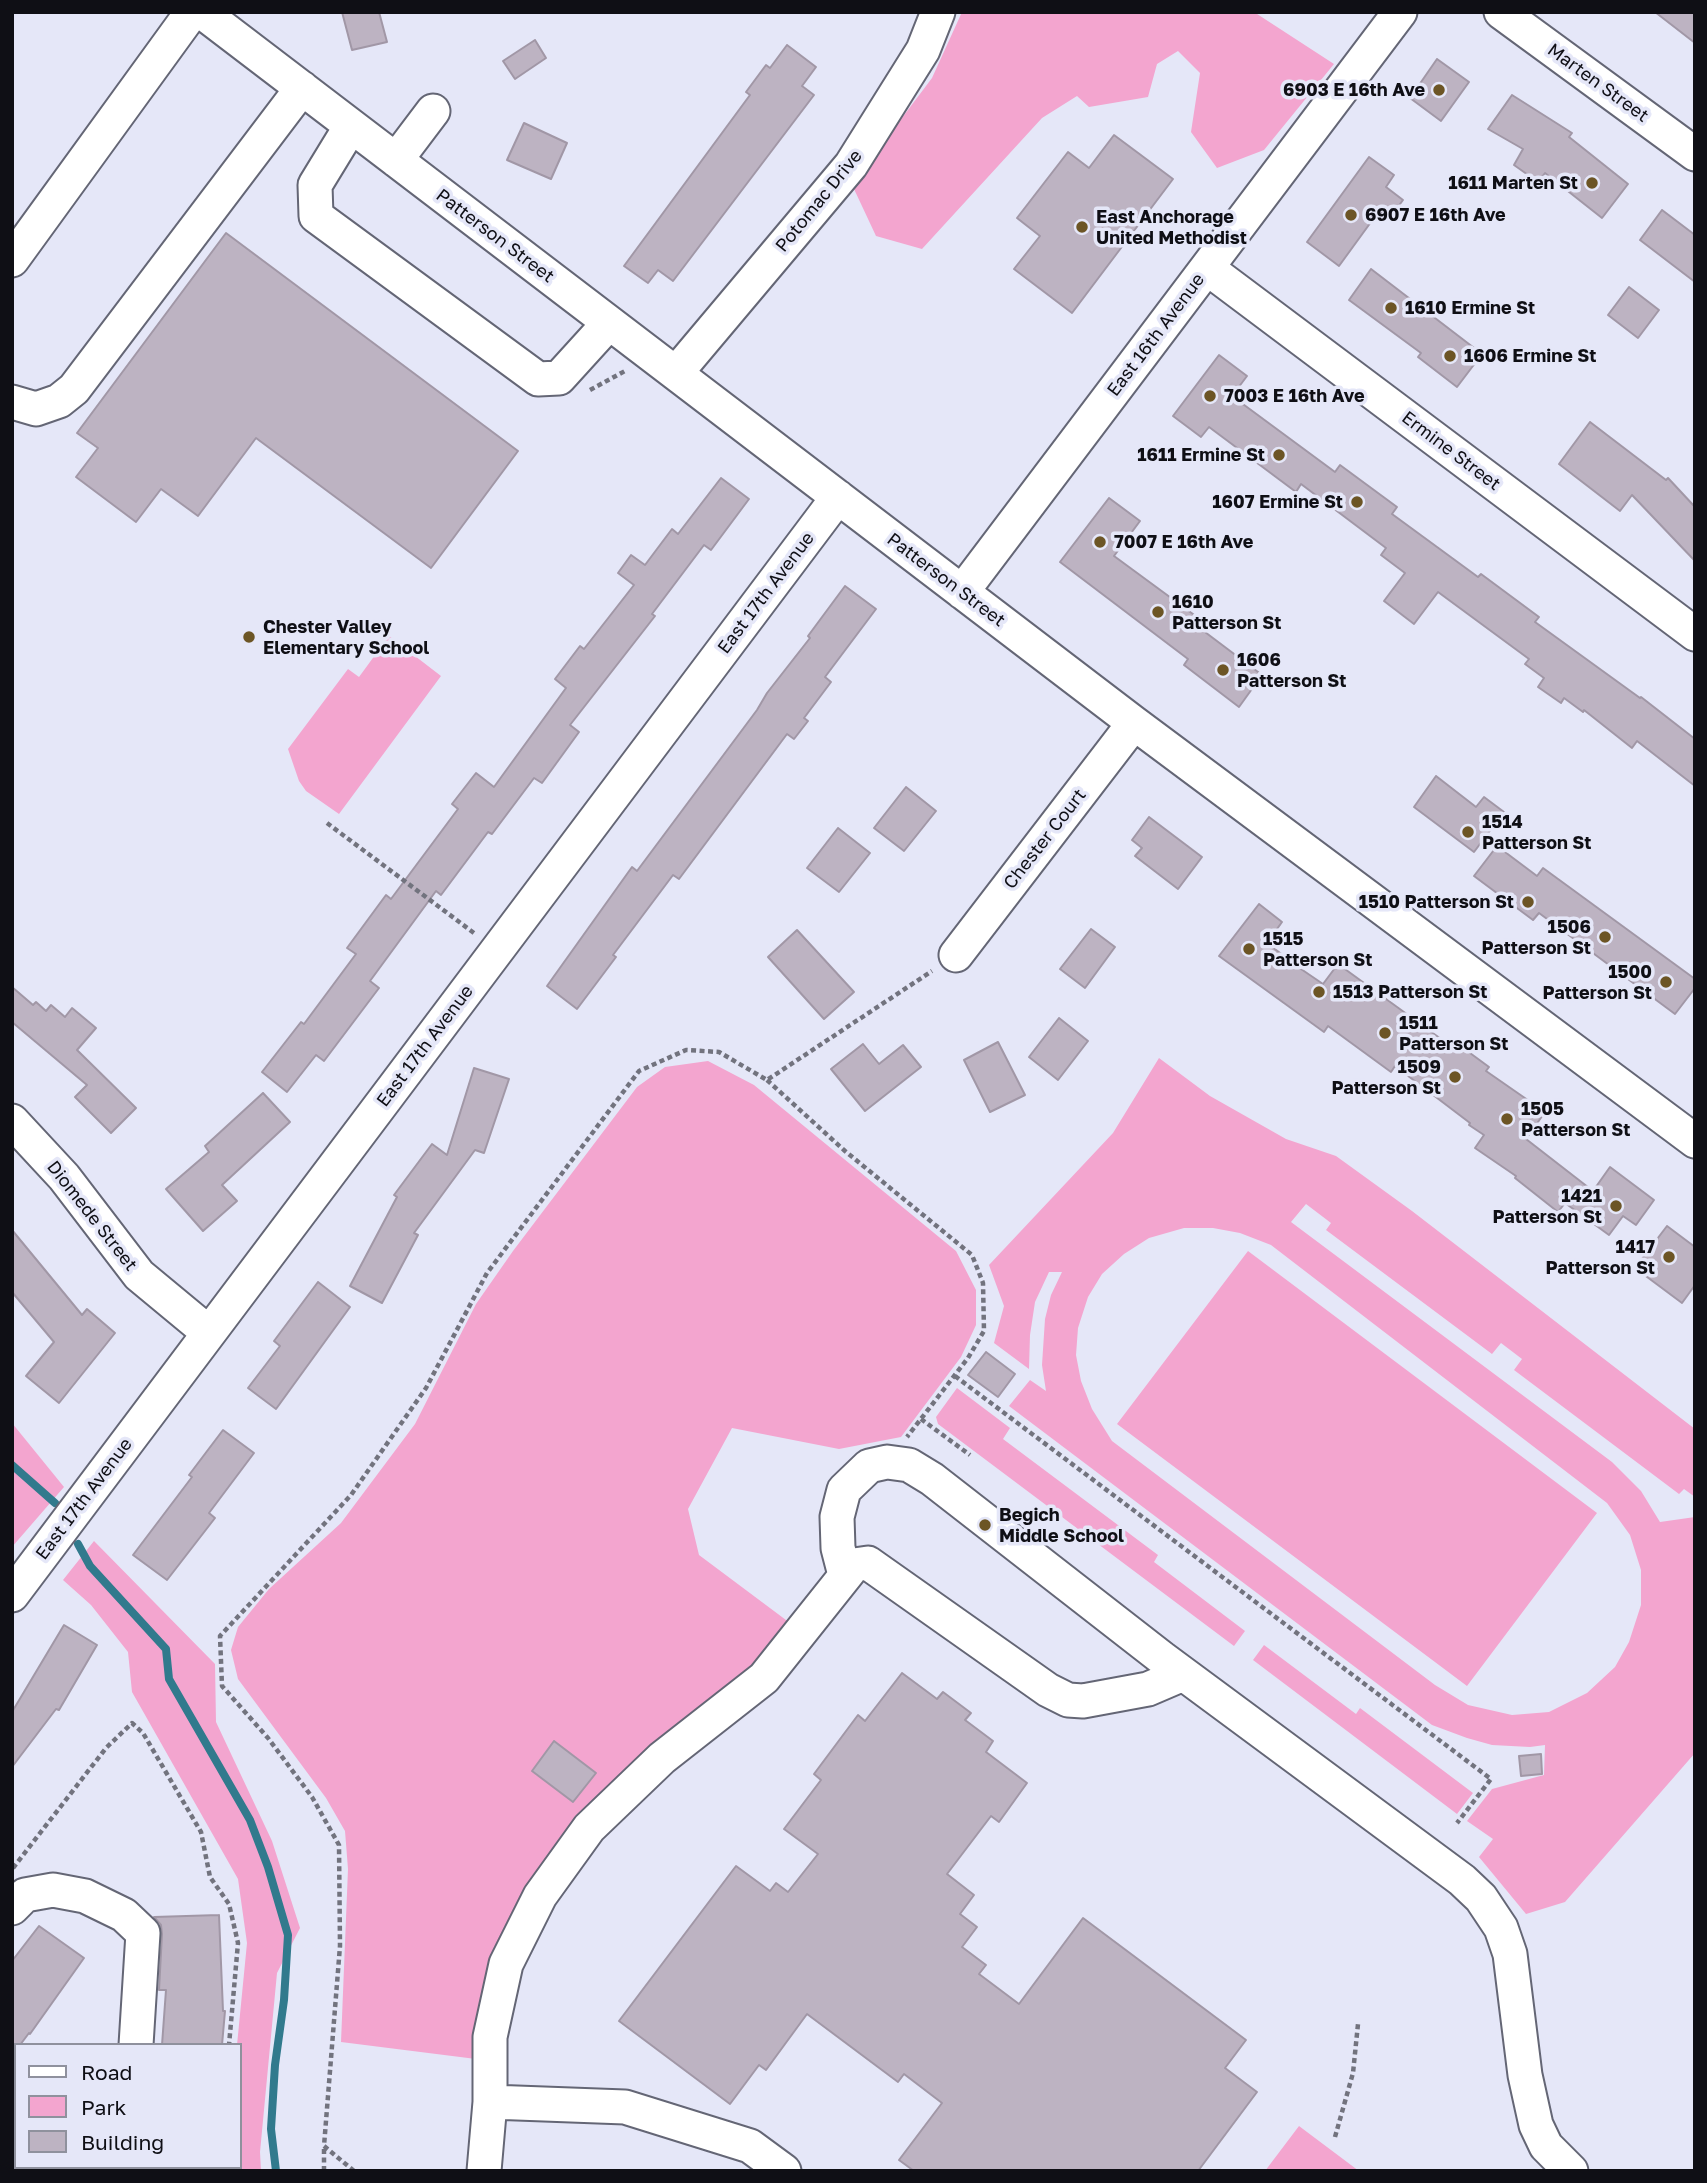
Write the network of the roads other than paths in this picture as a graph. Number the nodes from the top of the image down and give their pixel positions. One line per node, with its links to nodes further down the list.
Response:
1 (192, 12): 11 (street)
2 (202, 12): 6 (street, Patterson Street)
3 (938, 12): 14 (street, Potomac Drive)
4 (1400, 12): 12 (street, East 16th Avenue)
5 (1501, 12): 9 (street, Marten Street)
6 (302, 88): 8 (street, Patterson Street); 15 (street)
7 (433, 111): 10 (street)
8 (351, 126): 10 (street, Patterson Street); 13 (street)
9 (1695, 154)
10 (396, 160): 13 (street, Patterson Street)
11 (12, 260)
12 (1207, 268): 17 (street, East 16th Avenue); 18 (street, Ermine Street)
13 (609, 323): 14 (street, Patterson Street)
14 (676, 373): 16 (street, Patterson Street)
15 (12, 402)
16 (838, 497): 17 (street, Patterson Street); 23 (street, East 17th Avenue)
17 (962, 592): 19 (street, Patterson Street)
18 (1695, 634)
19 (1134, 723): 20 (street, Chester Court); 22 (street, Patterson Street)
20 (956, 955)
21 (12, 1121): 23 (street, Diomede Street)
22 (1695, 1141)
23 (209, 1333): 25 (street, East 17th Avenue)
24 (845, 1575): 26 (street); 26 (street); 29 (street)
25 (12, 1595)
26 (1183, 1674): 32 (street)
27 (12, 1908): 28 (street)
28 (136, 2043)
29 (490, 2102): 30 (street); 31 (street)
30 (484, 2171)
31 (784, 2171)
32 (1571, 2171)

